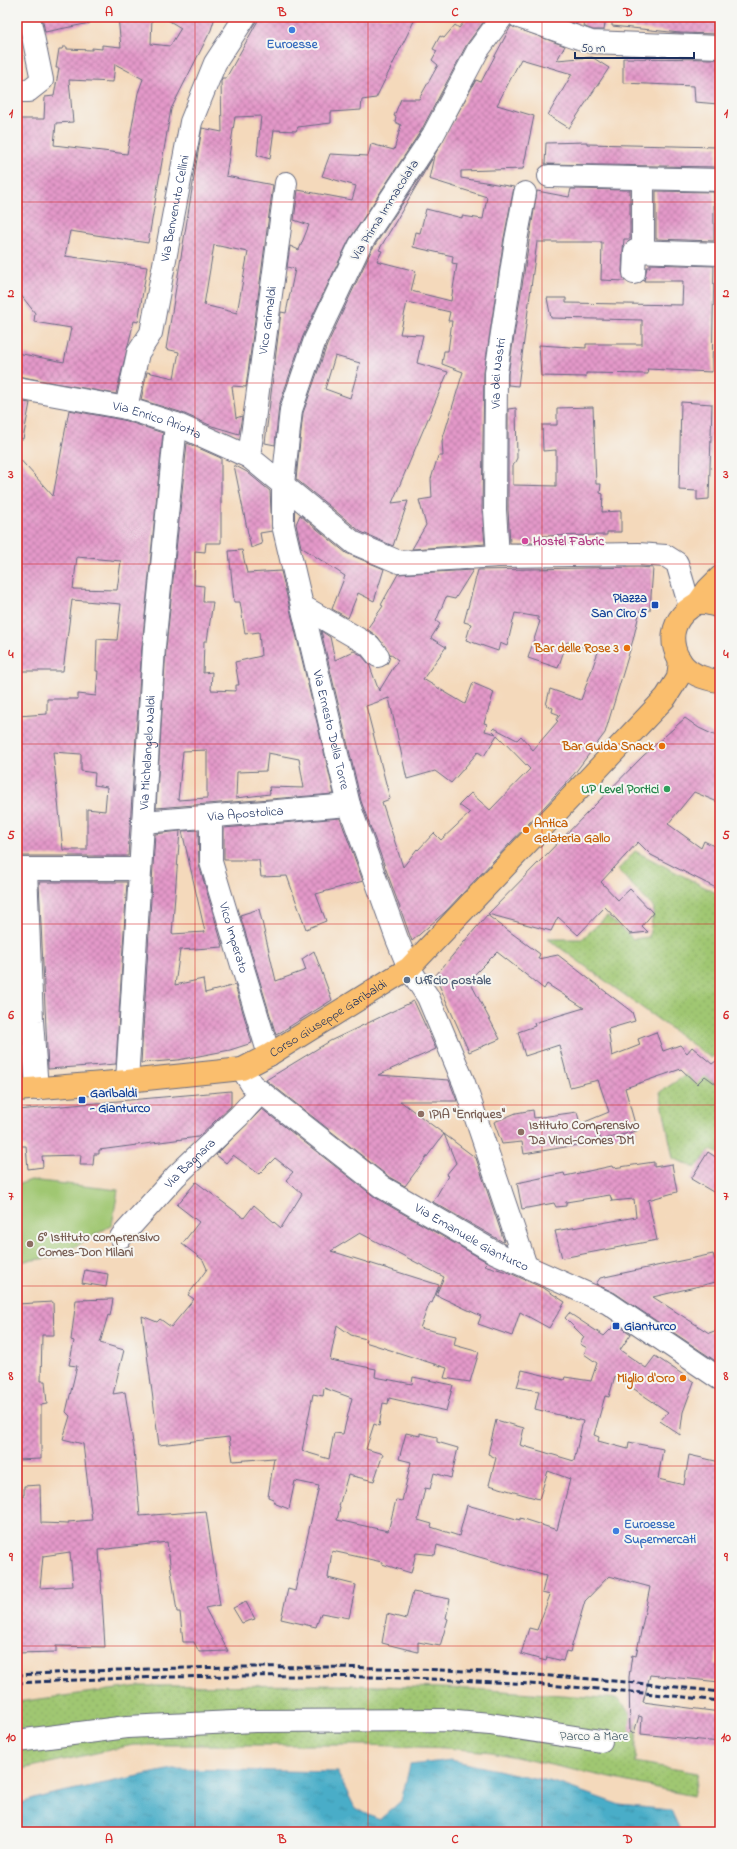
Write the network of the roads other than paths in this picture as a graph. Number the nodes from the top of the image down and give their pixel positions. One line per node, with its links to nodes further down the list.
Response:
1 (29, 17): 6 (street)
2 (245, 17): 16 (street, Via Benvenuto Cellini)
3 (502, 17): 19 (street, Via Prima Immacolata)
4 (519, 17): 5 (street)
5 (720, 47)
6 (17, 91)
7 (549, 176): 8 (street)
8 (643, 179): 9 (street); 12 (street)
9 (720, 180)
10 (286, 183): 18 (street, Vico Grimaldi)
11 (525, 193): 20 (street, Via dei Nastri)
12 (643, 251): 13 (street); 14 (street)
13 (720, 254)
14 (634, 273)
15 (17, 388): 16 (street, Via Enrico Ariotta)
16 (126, 408): 17 (street, Via Enrico Ariotta)
17 (176, 424): 18 (street, Via Enrico Ariotta); 31 (street, Via Michelangelo Naldi)
18 (249, 457): 19 (street, Via Enrico Ariotta)
19 (283, 484): 20 (street, Via Enrico Ariotta); 23 (street, Via Ernesto Della Torre)
20 (498, 556): 22 (street, Via Enrico Ariotta)
21 (720, 578): 22 (main road)
22 (694, 605): 24 (main road); 26 (main road)
23 (302, 606): 25 (street); 29 (street, Via Ernesto Della Torre)
24 (720, 607)
25 (378, 656)
26 (680, 660): 27 (main road); 28 (main road, Corso Giuseppe Garibaldi)
27 (712, 680): 28 (main road, Corso Giuseppe Garibaldi)
28 (666, 697): 34 (main road, Corso Giuseppe Garibaldi)
29 (349, 805): 30 (street, Via Apostolica); 34 (street, Via Ernesto Della Torre)
30 (211, 818): 31 (street, Via Apostolica); 35 (street, Vico Imperato)
31 (143, 822): 32 (street, Via Michelangelo Naldi)
32 (140, 869): 33 (street); 37 (street, Via Michelangelo Naldi)
33 (22, 870): 38 (street)
34 (409, 968): 35 (main road, Corso Giuseppe Garibaldi); 41 (street, Via Ernesto Della Torre)
35 (269, 1055): 36 (main road, Corso Giuseppe Garibaldi)
36 (242, 1069): 37 (main road, Corso Giuseppe Garibaldi); 39 (street, Via Emanuele Gianturco)
37 (127, 1081): 38 (main road, Corso Giuseppe Garibaldi)
38 (27, 1089)
39 (261, 1092): 40 (street, Via Bagnara); 41 (street, Via Emanuele Gianturco)
40 (121, 1237)
41 (526, 1266): 42 (street, Via Emanuele Gianturco)
42 (720, 1379)
43 (17, 1741): 44 (street)
44 (601, 1741)

